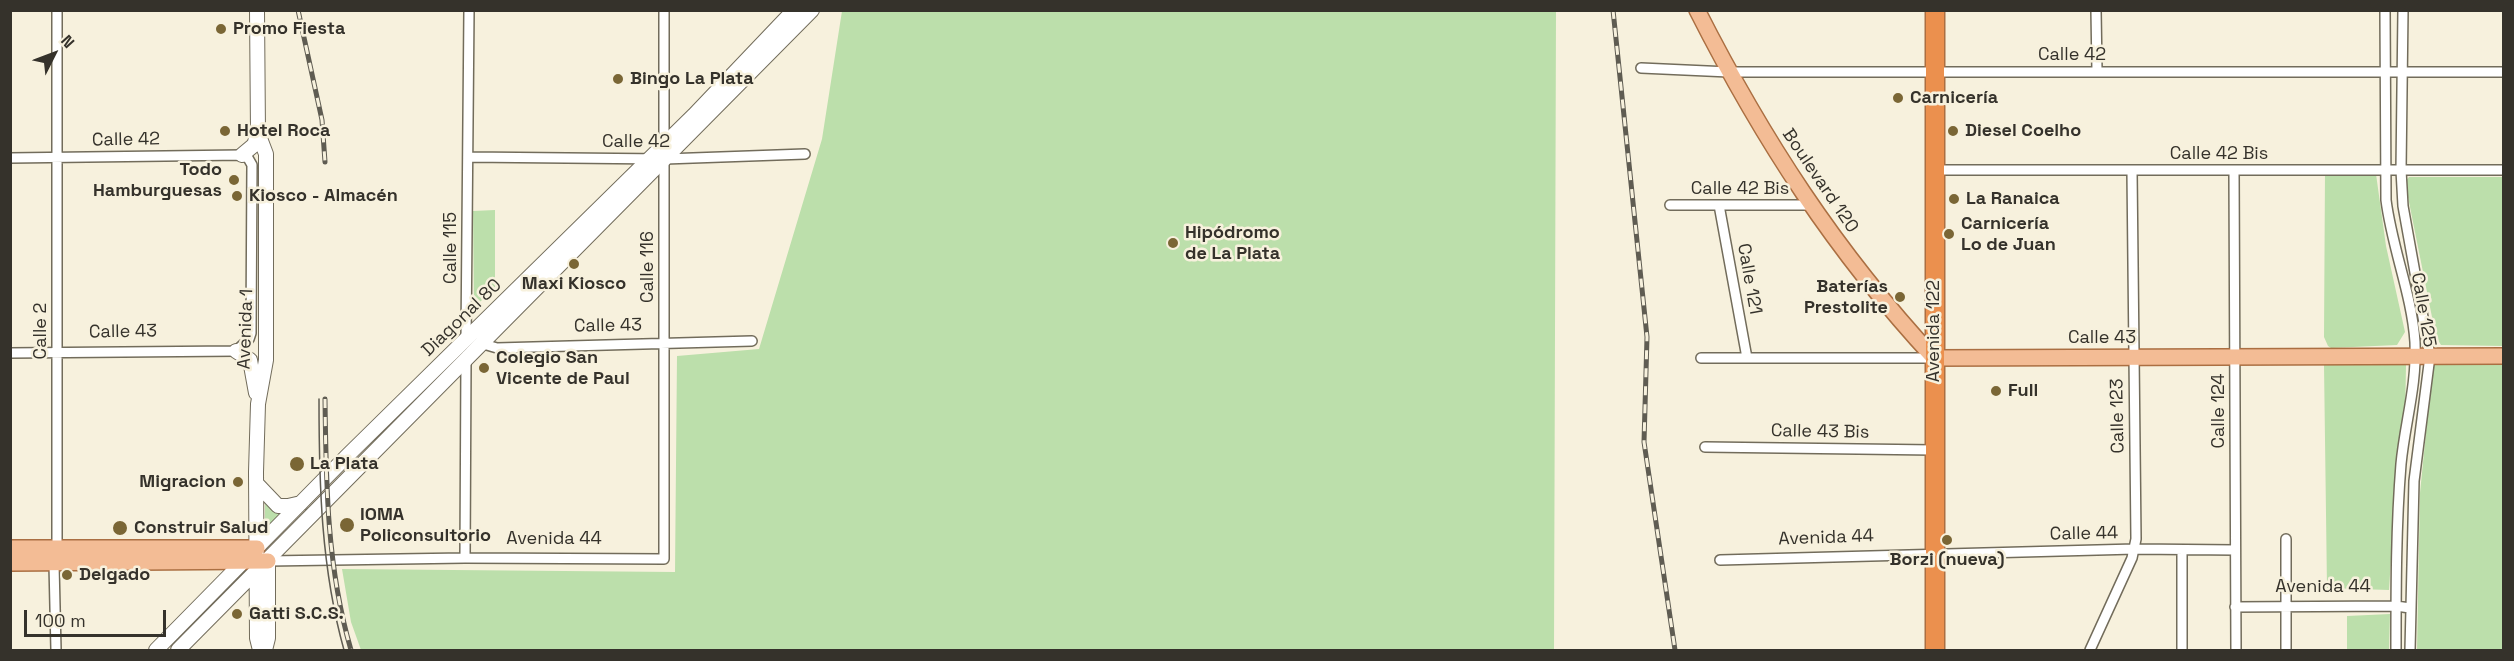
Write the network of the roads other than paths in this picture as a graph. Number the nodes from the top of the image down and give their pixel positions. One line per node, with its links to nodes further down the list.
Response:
1 (57, 10): 25 (street, Calle 2)
2 (257, 10): 19 (main road, Avenida 1)
3 (469, 10): 23 (street, Calle 115)
4 (664, 10): 20 (street, Calle 116)
5 (794, 10): 20 (main road, Diagonal 80)
6 (812, 10): 27 (main road, Diagonal 80)
7 (1697, 10): 15 (main road, Boulevard 120)
8 (1935, 10): 13 (highway, Avenida 122)
9 (2096, 10): 14 (street)
10 (2385, 10): 18 (street, Calle 125)
11 (2403, 10): 16 (street, Calle 125)
12 (1641, 68): 15 (street, Calle 42)
13 (1935, 71): 14 (street, Calle 42); 15 (street, Calle 42); 30 (highway, Avenida 122)
14 (2097, 71): 18 (street, Calle 42)
15 (1729, 72): 36 (main road, Boulevard 120)
16 (2403, 72): 17 (street, Calle 42); 18 (street, Calle 42); 28 (street, Calle 125)
17 (2504, 72)
18 (2385, 73): 33 (street, Calle 125)
19 (258, 133): 22 (main road); 52 (main road, Avenida 1)
20 (665, 143): 26 (main road, Diagonal 80); 27 (street, Calle 116)
21 (805, 154): 27 (street, Calle 42)
22 (242, 155): 25 (street, Calle 42); 41 (street, Avenida 1)
23 (468, 157): 26 (street, Calle 42); 37 (street, Calle 115)
24 (10, 158): 25 (street, Calle 42)
25 (57, 158): 42 (street, Calle 2)
26 (650, 158): 27 (street, Calle 42); 37 (main road, Diagonal 80)
27 (665, 159): 39 (main road, Diagonal 80); 40 (street, Calle 116)
28 (2401, 170): 29 (street, Calle 42 Bis); 33 (street, Calle 42 Bis); 44 (street, Calle 125)
29 (2504, 170)
30 (1935, 171): 31 (street, Calle 42 Bis); 50 (highway, Avenida 122)
31 (2132, 171): 32 (street, Calle 42 Bis); 46 (street, Calle 123)
32 (2235, 171): 33 (street, Calle 42 Bis); 47 (street, Calle 124)
33 (2386, 171): 44 (street, Calle 125)
34 (1670, 205): 35 (street, Calle 42 Bis)
35 (1719, 205): 36 (street, Calle 42 Bis); 49 (street, Calle 121)
36 (1810, 205): 50 (main road, Boulevard 120)
37 (466, 338): 39 (street, Calle 43); 51 (street, Calle 115); 56 (main road, Diagonal 80)
38 (752, 341): 40 (street, Calle 43)
39 (483, 344): 40 (street, Calle 43); 51 (main road, Diagonal 80)
40 (664, 345): 65 (street, Calle 116)
41 (236, 351): 42 (street, Calle 43); 52 (main road)
42 (58, 352): 43 (street, Calle 43); 59 (street, Calle 2)
43 (10, 353)
44 (2422, 356): 45 (main road, Calle 43); 47 (main road, Calle 43); 71 (street, Calle 125); 73 (street, Calle 125)
45 (2504, 356)
46 (2134, 357): 47 (main road, Calle 43); 50 (main road, Calle 43); 60 (street, Calle 123)
47 (2235, 357): 62 (street, Calle 124)
48 (1701, 358): 49 (street, Calle 43)
49 (1747, 358): 50 (street, Calle 43)
50 (1935, 358): 54 (highway, Avenida 122)
51 (466, 360): 64 (street, Calle 115); 67 (main road, Diagonal 80)
52 (258, 404): 55 (main road, Avenida 1)
53 (1705, 447): 54 (street, Calle 43 Bis)
54 (1934, 450): 63 (highway, Avenida 122)
55 (256, 484): 56 (main road); 67 (main road, Avenida 1)
56 (301, 503): 67 (main road, Diagonal 80)
57 (2286, 539): 70 (street)
58 (10, 548): 59 (main road, Avenida 44)
59 (57, 548): 67 (main road, Avenida 44); 69 (street, Calle 2)
60 (2135, 549): 61 (street, Calle 44); 63 (street, Calle 44); 80 (street, Calle 123)
61 (2182, 550): 62 (street, Calle 44); 81 (street)
62 (2235, 550): 72 (street, Calle 124)
63 (1934, 554): 66 (street, Avenida 44); 79 (highway, Avenida 122)
64 (465, 558): 65 (street, Avenida 44); 67 (street, Avenida 44)
65 (664, 560)
66 (1720, 560)
67 (256, 561): 69 (main road, Avenida 44); 75 (main road, Diagonal 80); 76 (main road, Diagonal 80); 77 (main road, Avenida 1); 78 (main road, Avenida 1)
68 (10, 563): 69 (main road, Avenida 44)
69 (54, 564): 74 (street, Calle 2)
70 (2287, 606): 71 (street, Avenida 44); 72 (street, Avenida 44); 83 (street)
71 (2396, 606): 73 (street, Avenida 44); 84 (street, Calle 125)
72 (2235, 607): 82 (street, Calle 124)
73 (2410, 608): 85 (street, Calle 125)
74 (56, 651)
75 (156, 651)
76 (178, 651)
77 (260, 651)
78 (265, 651)
79 (1935, 651)
80 (2090, 651)
81 (2182, 651)
82 (2236, 651)
83 (2286, 651)
84 (2396, 651)
85 (2410, 651)

